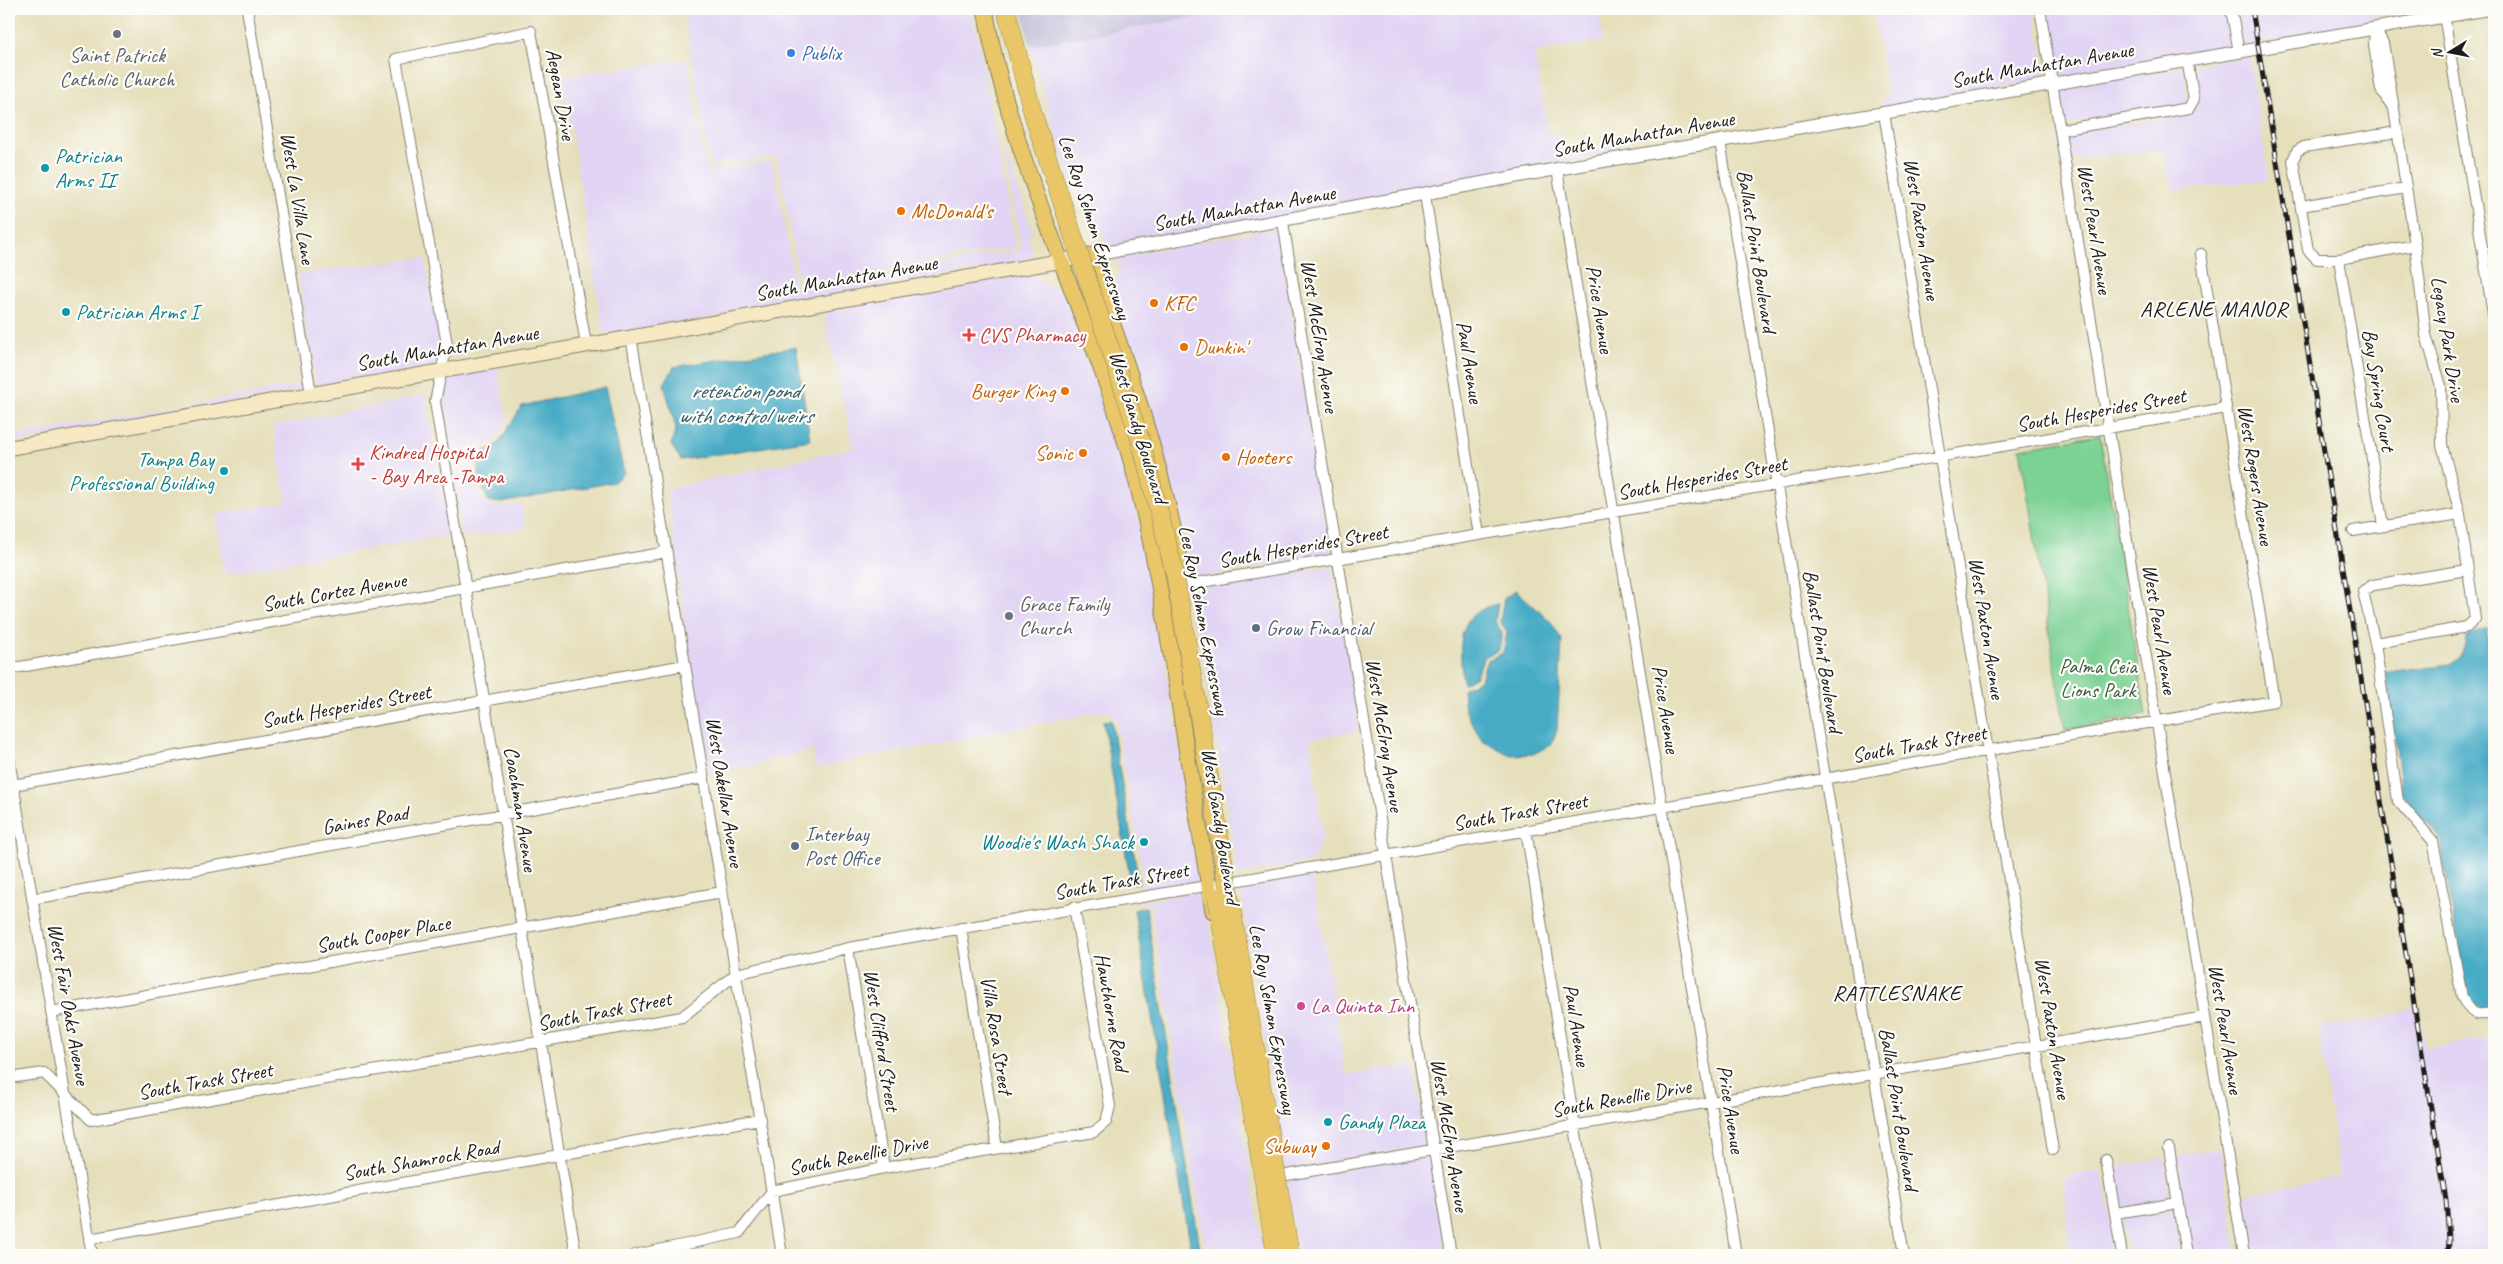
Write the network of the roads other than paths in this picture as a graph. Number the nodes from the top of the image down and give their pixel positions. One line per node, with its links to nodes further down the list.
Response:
1 (247, 9): 33 (street, West La Villa Lane)
2 (985, 9): 28 (main road, West Gandy Boulevard)
3 (990, 9): 26 (main road)
4 (995, 9): 110 (highway, Lee Roy Selmon Expressway, bridge)
5 (1006, 9): 111 (highway, Lee Roy Selmon Expressway, bridge)
6 (1010, 9): 26 (main road, West Gandy Boulevard)
7 (2040, 9): 14 (street, West Pearl Avenue)
8 (2231, 9): 12 (street)
9 (2488, 9): 10 (street, South Manhattan Avenue)
10 (2444, 12): 11 (street, South Manhattan Avenue); 29 (street)
11 (2375, 28): 12 (street, South Manhattan Avenue); 17 (street, Legacy Park Drive)
12 (2238, 52): 13 (street, South Manhattan Avenue)
13 (2187, 60): 14 (street, South Manhattan Avenue); 16 (street)
14 (2052, 83): 15 (street, South Manhattan Avenue); 16 (street, West Pearl Avenue)
15 (1884, 112): 18 (street, South Manhattan Avenue); 37 (street, West Paxton Avenue)
16 (2060, 130): 35 (street, West Pearl Avenue)
17 (2398, 132): 20 (street, Legacy Park Drive); 22 (street)
18 (1720, 141): 19 (street, South Manhattan Avenue); 38 (street, Ballast Point Boulevard)
19 (1558, 169): 21 (street, South Manhattan Avenue); 39 (street, Price Avenue)
20 (2406, 188): 22 (street); 24 (street, Legacy Park Drive)
21 (1425, 195): 23 (street, South Manhattan Avenue); 44 (street, Paul Avenue)
22 (2300, 206): 27 (street)
23 (1283, 222): 26 (street, South Manhattan Avenue); 47 (street, West McElroy Avenue)
24 (2415, 245): 27 (street); 40 (street, Legacy Park Drive)
25 (2201, 254): 34 (street, West Rogers Avenue)
26 (1088, 256): 28 (main road, South Manhattan Avenue); 41 (main road, West Gandy Boulevard)
27 (2339, 259): 42 (street, Bay Spring Court)
28 (1062, 260): 30 (main road, South Manhattan Avenue); 41 (main road); 45 (main road, West Gandy Boulevard)
29 (2494, 320)
30 (631, 336): 31 (main road, South Manhattan Avenue); 46 (street, West Oakellar Avenue)
31 (586, 344): 32 (main road, South Manhattan Avenue); 32 (street, Aegean Drive)
32 (442, 370): 33 (main road, South Manhattan Avenue); 50 (street, Coachman Avenue)
33 (311, 393): 36 (main road, South Manhattan Avenue)
34 (2226, 408): 35 (street, South Hesperides Street); 56 (street, West Rogers Avenue)
35 (2108, 428): 37 (street, South Hesperides Street); 57 (street, West Pearl Avenue)
36 (9, 448)
37 (1940, 457): 38 (street, South Hesperides Street); 58 (street, West Paxton Avenue)
38 (1777, 484): 39 (street, South Hesperides Street); 62 (street, Ballast Point Boulevard)
39 (1614, 512): 44 (street, South Hesperides Street); 64 (street, Price Avenue)
40 (2460, 514): 42 (street); 48 (street, Legacy Park Drive)
41 (1171, 516): 49 (main road, West Gandy Boulevard)
42 (2383, 526): 43 (street)
43 (2353, 531)
44 (1479, 535): 47 (street, South Hesperides Street)
45 (1150, 536): 55 (main road); 60 (main road, West Gandy Boulevard)
46 (666, 552): 50 (street, South Cortez Avenue); 52 (street, West Oakellar Avenue)
47 (1337, 559): 49 (street, South Hesperides Street); 67 (street, West McElroy Avenue)
48 (2467, 570): 51 (street, Legacy Park Drive); 51 (street)
49 (1184, 585): 55 (main road, West Gandy Boulevard)
50 (466, 588): 53 (street, South Cortez Avenue); 54 (street, Coachman Avenue)
51 (2375, 643): 78 (street)
52 (685, 665): 54 (street, South Hesperides Street); 61 (street, West Oakellar Avenue)
53 (9, 669)
54 (484, 700): 63 (street, South Hesperides Street); 65 (street, Coachman Avenue)
55 (1203, 700): 68 (main road, West Gandy Boulevard)
56 (2274, 701): 57 (street, South Trask Street)
57 (2156, 722): 58 (street, South Trask Street); 79 (street, West Pearl Avenue)
58 (1988, 751): 62 (street, South Trask Street); 83 (street, West Paxton Avenue)
59 (9, 759): 63 (street, West Fair Oaks Avenue)
60 (1189, 766): 68 (main road); 69 (main road, West Gandy Boulevard)
61 (704, 778): 65 (street, Gaines Road); 70 (street, West Oakellar Avenue)
62 (1826, 779): 64 (street, South Trask Street); 84 (street, Ballast Point Boulevard)
63 (13, 785): 71 (street, West Fair Oaks Avenue)
64 (1663, 807): 66 (street, South Trask Street); 87 (street, Price Avenue)
65 (503, 814): 71 (street, Gaines Road); 73 (street, Coachman Avenue)
66 (1526, 830): 67 (street, South Trask Street); 90 (street, Paul Avenue)
67 (1386, 854): 68 (street, South Trask Street); 93 (street, West McElroy Avenue)
68 (1233, 881): 69 (street, South Trask Street); 80 (main road, West Gandy Boulevard)
69 (1208, 885): 72 (street, South Trask Street); 80 (main road); 82 (main road, West Gandy Boulevard)
70 (722, 892): 73 (street, South Cooper Place); 76 (street, West Oakellar Avenue)
71 (32, 899): 77 (street, West Fair Oaks Avenue)
72 (1074, 907): 74 (street, South Trask Street); 89 (street, Hawthorne Road)
73 (522, 928): 77 (street, South Cooper Place); 81 (street, Coachman Avenue)
74 (961, 928): 75 (street, South Trask Street); 91 (street, Villa Rosa Street)
75 (848, 948): 76 (street, South Trask Street); 97 (street, West Clifford Street)
76 (736, 974): 81 (street, South Trask Street); 88 (street, West Oakellar Avenue)
77 (51, 1012): 86 (street, West Fair Oaks Avenue)
78 (2494, 1013)
79 (2204, 1017): 83 (street, South Renellie Drive); 118 (street, West Pearl Avenue)
80 (1257, 1027): 98 (main road, West Gandy Boulevard)
81 (541, 1041): 86 (street, South Trask Street); 95 (street, Coachman Avenue)
82 (1235, 1043): 98 (main road); 99 (main road, West Gandy Boulevard)
83 (2037, 1046): 84 (street, South Renellie Drive); 94 (street, West Paxton Avenue)
84 (1874, 1074): 87 (street, South Renellie Drive); 115 (street, Ballast Point Boulevard)
85 (9, 1078): 86 (street, South Trask Street)
86 (66, 1096): 104 (street, West Fair Oaks Avenue)
87 (1710, 1102): 90 (street, South Renellie Drive); 114 (street, Price Avenue)
88 (760, 1119): 95 (street, South Shamrock Road); 100 (street, West Oakellar Avenue)
89 (1106, 1122): 91 (street, South Renellie Drive)
90 (1574, 1125): 93 (street, South Renellie Drive); 113 (street, Paul Avenue)
91 (997, 1148): 97 (street, South Renellie Drive)
92 (2169, 1148): 101 (street)
93 (1434, 1149): 98 (street, South Renellie Drive); 112 (street, West McElroy Avenue)
94 (2053, 1150)
95 (560, 1155): 104 (street, South Shamrock Road); 106 (street, Coachman Avenue)
96 (2106, 1160): 102 (street)
97 (884, 1168): 100 (street, South Renellie Drive)
98 (1281, 1176): 103 (main road, West Gandy Boulevard)
99 (1257, 1181): 103 (main road); 109 (main road, West Gandy Boulevard)
100 (772, 1191): 107 (street, South Renellie Drive); 108 (street, West Oakellar Avenue)
101 (2178, 1203): 102 (street); 117 (street)
102 (2115, 1214): 116 (street)
103 (1286, 1218): 111 (main road, West Gandy Boulevard)
104 (89, 1239): 105 (street, West Fair Oaks Avenue)
105 (92, 1255)
106 (576, 1255)
107 (635, 1255)
108 (782, 1255)
109 (1270, 1255)
110 (1276, 1255)
111 (1291, 1255)
112 (1451, 1255)
113 (1596, 1255)
114 (1736, 1255)
115 (1904, 1255)
116 (2122, 1255)
117 (2186, 1255)
118 (2244, 1255)

